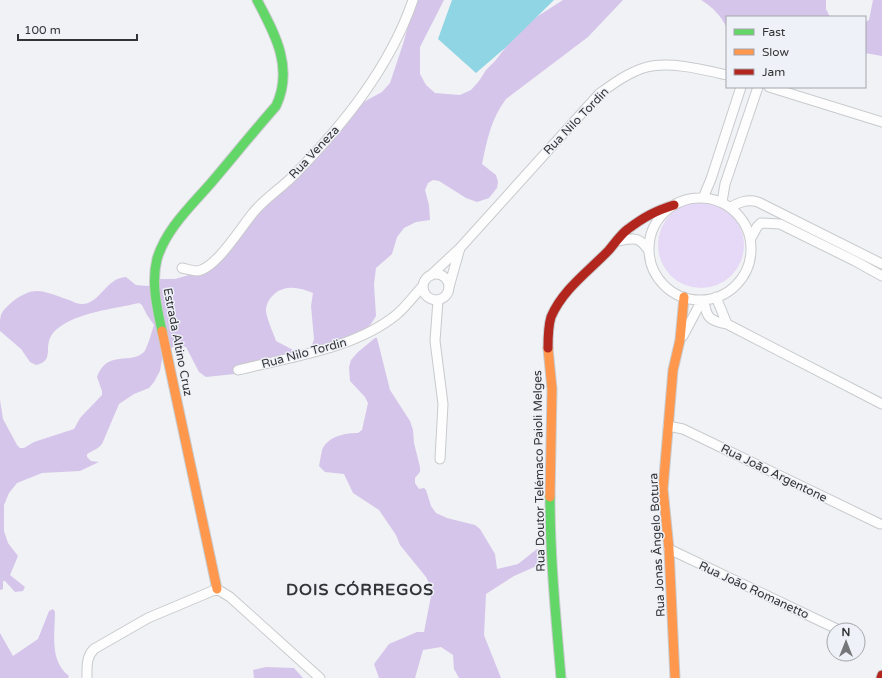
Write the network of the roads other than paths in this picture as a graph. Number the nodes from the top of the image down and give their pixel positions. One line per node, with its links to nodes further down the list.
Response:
1 (257, 0): 34 (street, Estrada Altino Cruz)
2 (413, 0): 17 (street, Rua Veneza)
3 (726, 75): 14 (street, Rua Nilo Tordin)
4 (741, 88): 8 (street)
5 (758, 88): 9 (street)
6 (772, 88): 7 (street)
7 (882, 122)
8 (703, 198): 9 (street); 10 (street)
9 (722, 202): 11 (street)
10 (674, 205): 13 (street, Rua Doutor Telémaco Paioli Melges); 15 (street)
11 (731, 207): 12 (street); 16 (street)
12 (751, 238): 19 (street); 23 (street)
13 (618, 241): 15 (street); 38 (street, Rua Doutor Telémaco Paioli Melges)
14 (460, 248): 18 (street, Rua Nilo Tordin); 21 (street, Rua Nilo Tordin)
15 (649, 251): 22 (street)
16 (882, 264)
17 (182, 268)
18 (430, 276): 20 (street); 21 (street)
19 (882, 276)
20 (423, 286): 24 (street); 28 (street, Rua Nilo Tordin)
21 (449, 287): 24 (street)
22 (684, 297): 25 (street); 27 (street, Rua Jonas Ângelo Botura)
23 (716, 297): 25 (street); 26 (street)
24 (438, 300): 31 (street)
25 (703, 300): 26 (street); 27 (street, Rua Jonas Ângelo Botura)
26 (727, 324): 29 (street)
27 (680, 340): 30 (street, Rua Jonas Ângelo Botura)
28 (238, 370)
29 (882, 404)
30 (668, 426): 32 (street, Rua João Argentone); 33 (street, Rua Jonas Ângelo Botura)
31 (440, 459)
32 (880, 524)
33 (669, 550): 35 (street, Rua João Romanetto); 39 (street, Rua Jonas Ângelo Botura)
34 (217, 589): 36 (street); 37 (street)
35 (826, 624)
36 (87, 678)
37 (320, 678)
38 (561, 678)
39 (676, 678)

